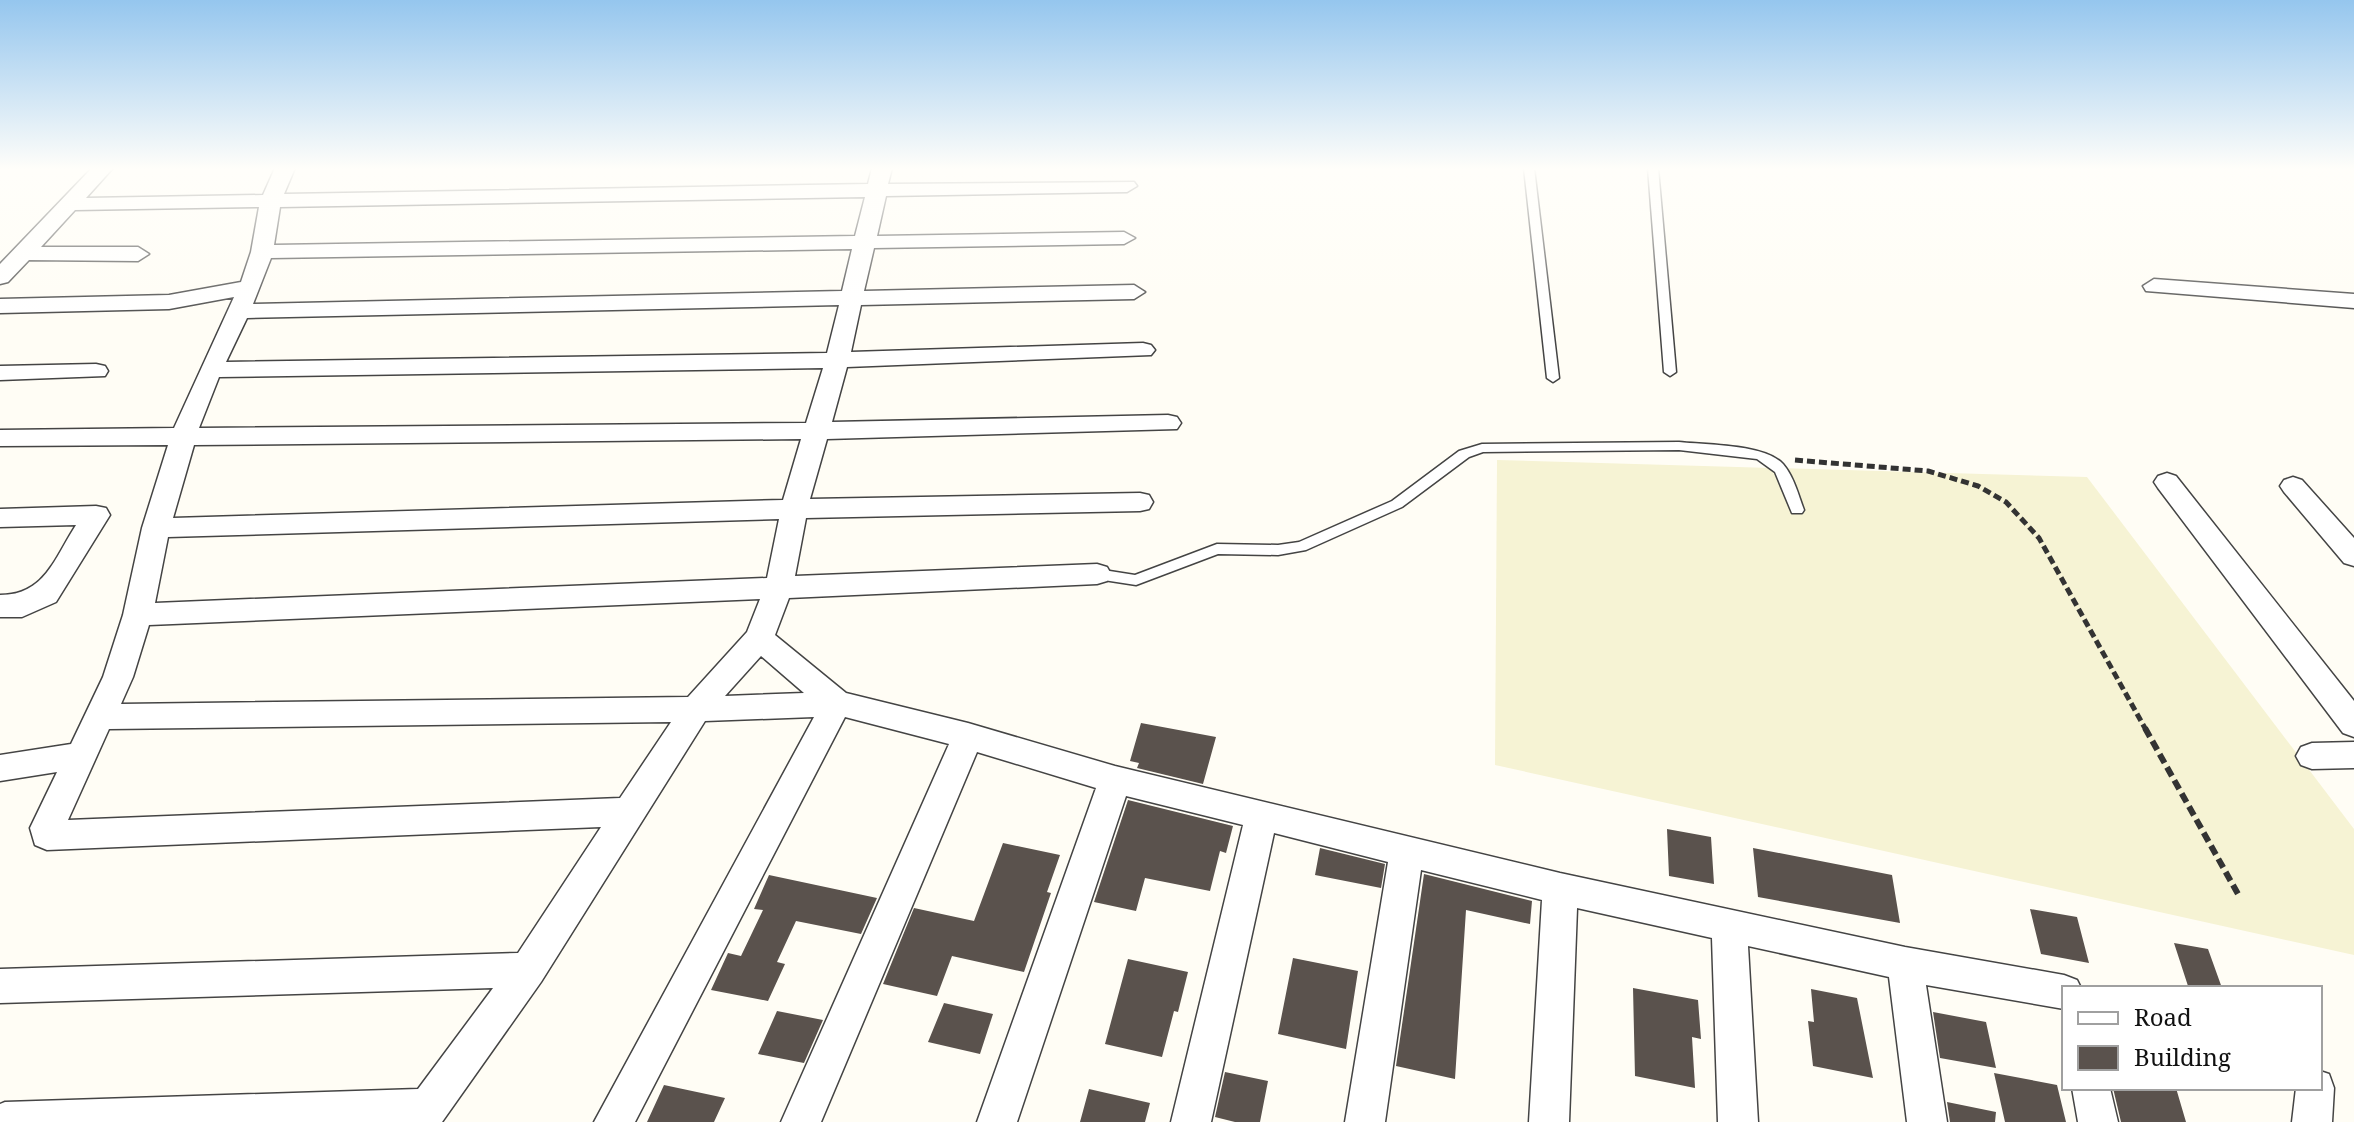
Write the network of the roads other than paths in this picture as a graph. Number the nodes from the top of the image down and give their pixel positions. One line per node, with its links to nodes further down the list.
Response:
1 (54, 220): 9 (street)
2 (267, 220): 8 (street)
3 (869, 220): 7 (street)
4 (1535, 220): 24 (lane)
5 (1657, 220): 22 (lane)
6 (1124, 238): 7 (street)
7 (864, 241): 8 (street); 14 (street)
8 (262, 252): 15 (street)
9 (22, 253): 10 (street); 11 (street)
10 (138, 254)
11 (0, 277)
12 (2154, 286): 16 (street)
13 (1134, 292): 14 (street)
14 (851, 297): 15 (street); 19 (street)
15 (245, 299): 17 (street); 20 (street)
16 (2354, 301)
17 (0, 306)
18 (1143, 350): 19 (street)
19 (837, 360): 20 (street); 26 (street)
20 (210, 370): 27 (street)
21 (96, 371): 23 (street)
22 (1670, 372)
23 (0, 373)
24 (1553, 378)
25 (1168, 423): 26 (street)
26 (817, 431): 27 (street); 32 (street)
27 (183, 437): 28 (street); 35 (street)
28 (0, 438)
29 (2167, 482): 45 (street)
30 (2293, 486): 36 (street)
31 (1140, 502): 32 (street)
32 (794, 509): 35 (street); 38 (street)
33 (1797, 510): 37 (lane)
34 (0, 518): 39 (street)
35 (156, 528): 40 (street)
36 (2354, 556)
37 (1097, 574): 38 (street)
38 (779, 587): 40 (street); 41 (street)
39 (0, 606)
40 (138, 615): 44 (street)
41 (759, 638): 42 (street); 43 (street)
42 (837, 703): 43 (street); 46 (street); 66 (street)
43 (697, 707): 44 (street); 52 (street)
44 (101, 717): 47 (street)
45 (2354, 724)
46 (968, 736): 51 (street); 67 (street)
47 (83, 755): 50 (street); 52 (street)
48 (2354, 755): 49 (street)
49 (2312, 756)
50 (0, 768)
51 (1115, 780): 53 (street); 68 (street)
52 (627, 812): 58 (street)
53 (1262, 814): 54 (street); 69 (street)
54 (1407, 849): 55 (street); 70 (street)
55 (1560, 889): 56 (street); 71 (street)
56 (1729, 927): 57 (street); 72 (street)
57 (1905, 964): 60 (street); 73 (street)
58 (528, 970): 59 (street); 63 (street)
59 (0, 986)
60 (2062, 992)
61 (2091, 1090): 74 (street)
62 (2315, 1090): 75 (street)
63 (423, 1115): 64 (street)
64 (190, 1119): 65 (street)
65 (5, 1122)
66 (614, 1122)
67 (801, 1122)
68 (997, 1122)
69 (1191, 1122)
70 (1365, 1122)
71 (1549, 1122)
72 (1738, 1122)
73 (1927, 1122)
74 (2098, 1122)
75 (2312, 1122)

